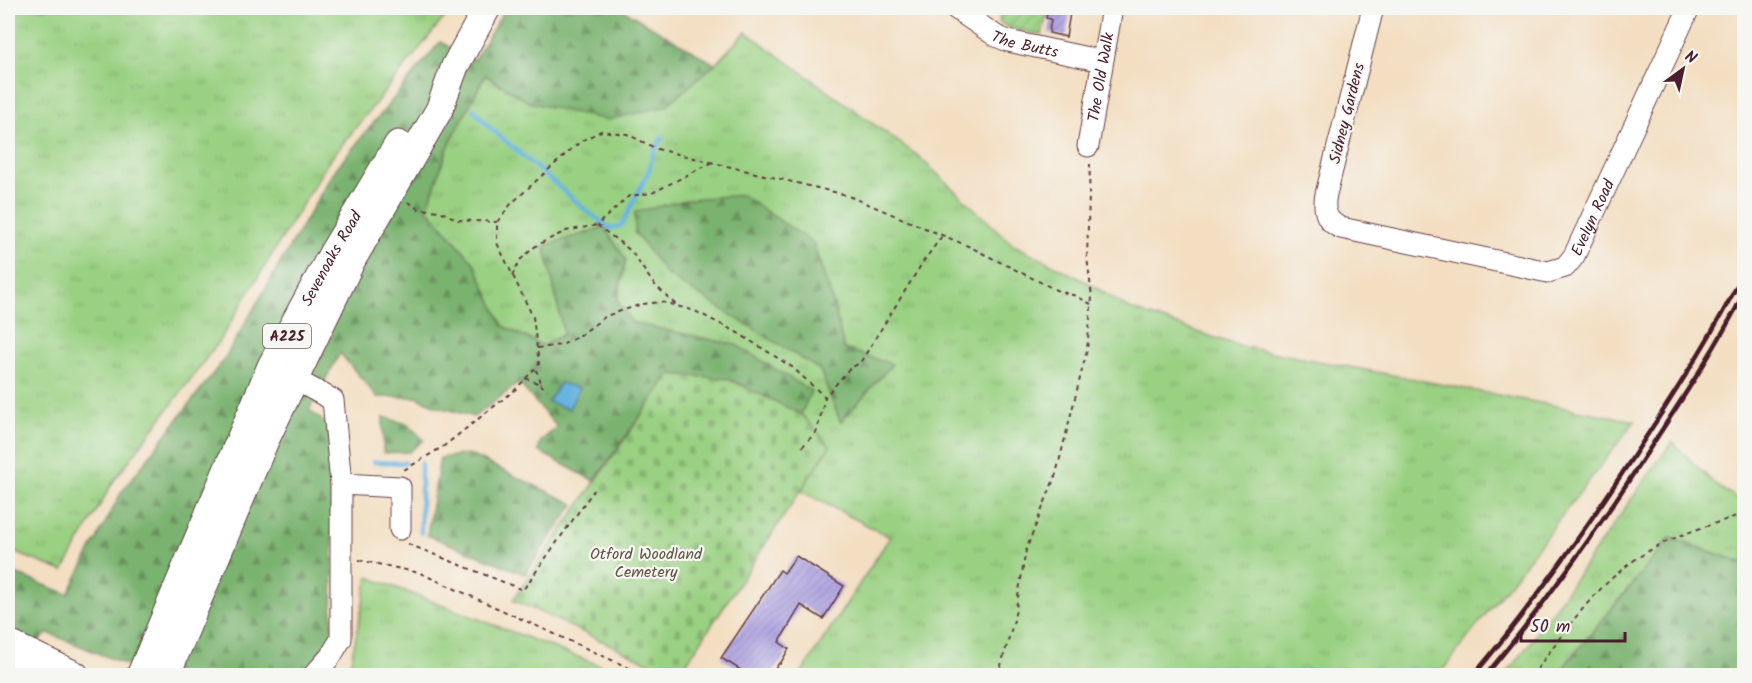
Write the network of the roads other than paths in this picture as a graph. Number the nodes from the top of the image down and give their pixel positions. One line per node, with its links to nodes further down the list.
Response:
1 (488, 8): 7 (main road, Sevenoaks Road / A225)
2 (955, 8): 6 (street, The Butts)
3 (1112, 8): 6 (street, The Old Walk)
4 (1373, 8): 9 (street, Sidney Gardens)
5 (1689, 8): 9 (street, Evelyn Road)
6 (1102, 61): 8 (street, The Old Walk)
7 (455, 66): 10 (main road, Sevenoaks Road / A225); 11 (main road, Sevenoaks Road / A225)
8 (1088, 146)
9 (1328, 218)
10 (270, 366): 11 (street); 14 (main road, Sevenoaks Road / A225)
11 (294, 380): 12 (street); 14 (main road, Sevenoaks Road / A225)
12 (341, 484): 13 (street); 21 (street)
13 (400, 529)
14 (172, 633): 19 (main road, A225); 20 (main road, A225)
15 (8, 645): 18 (highway)
16 (8, 671): 17 (highway)
17 (17, 675)
18 (74, 675)
19 (140, 675)
20 (166, 675)
21 (313, 675)

